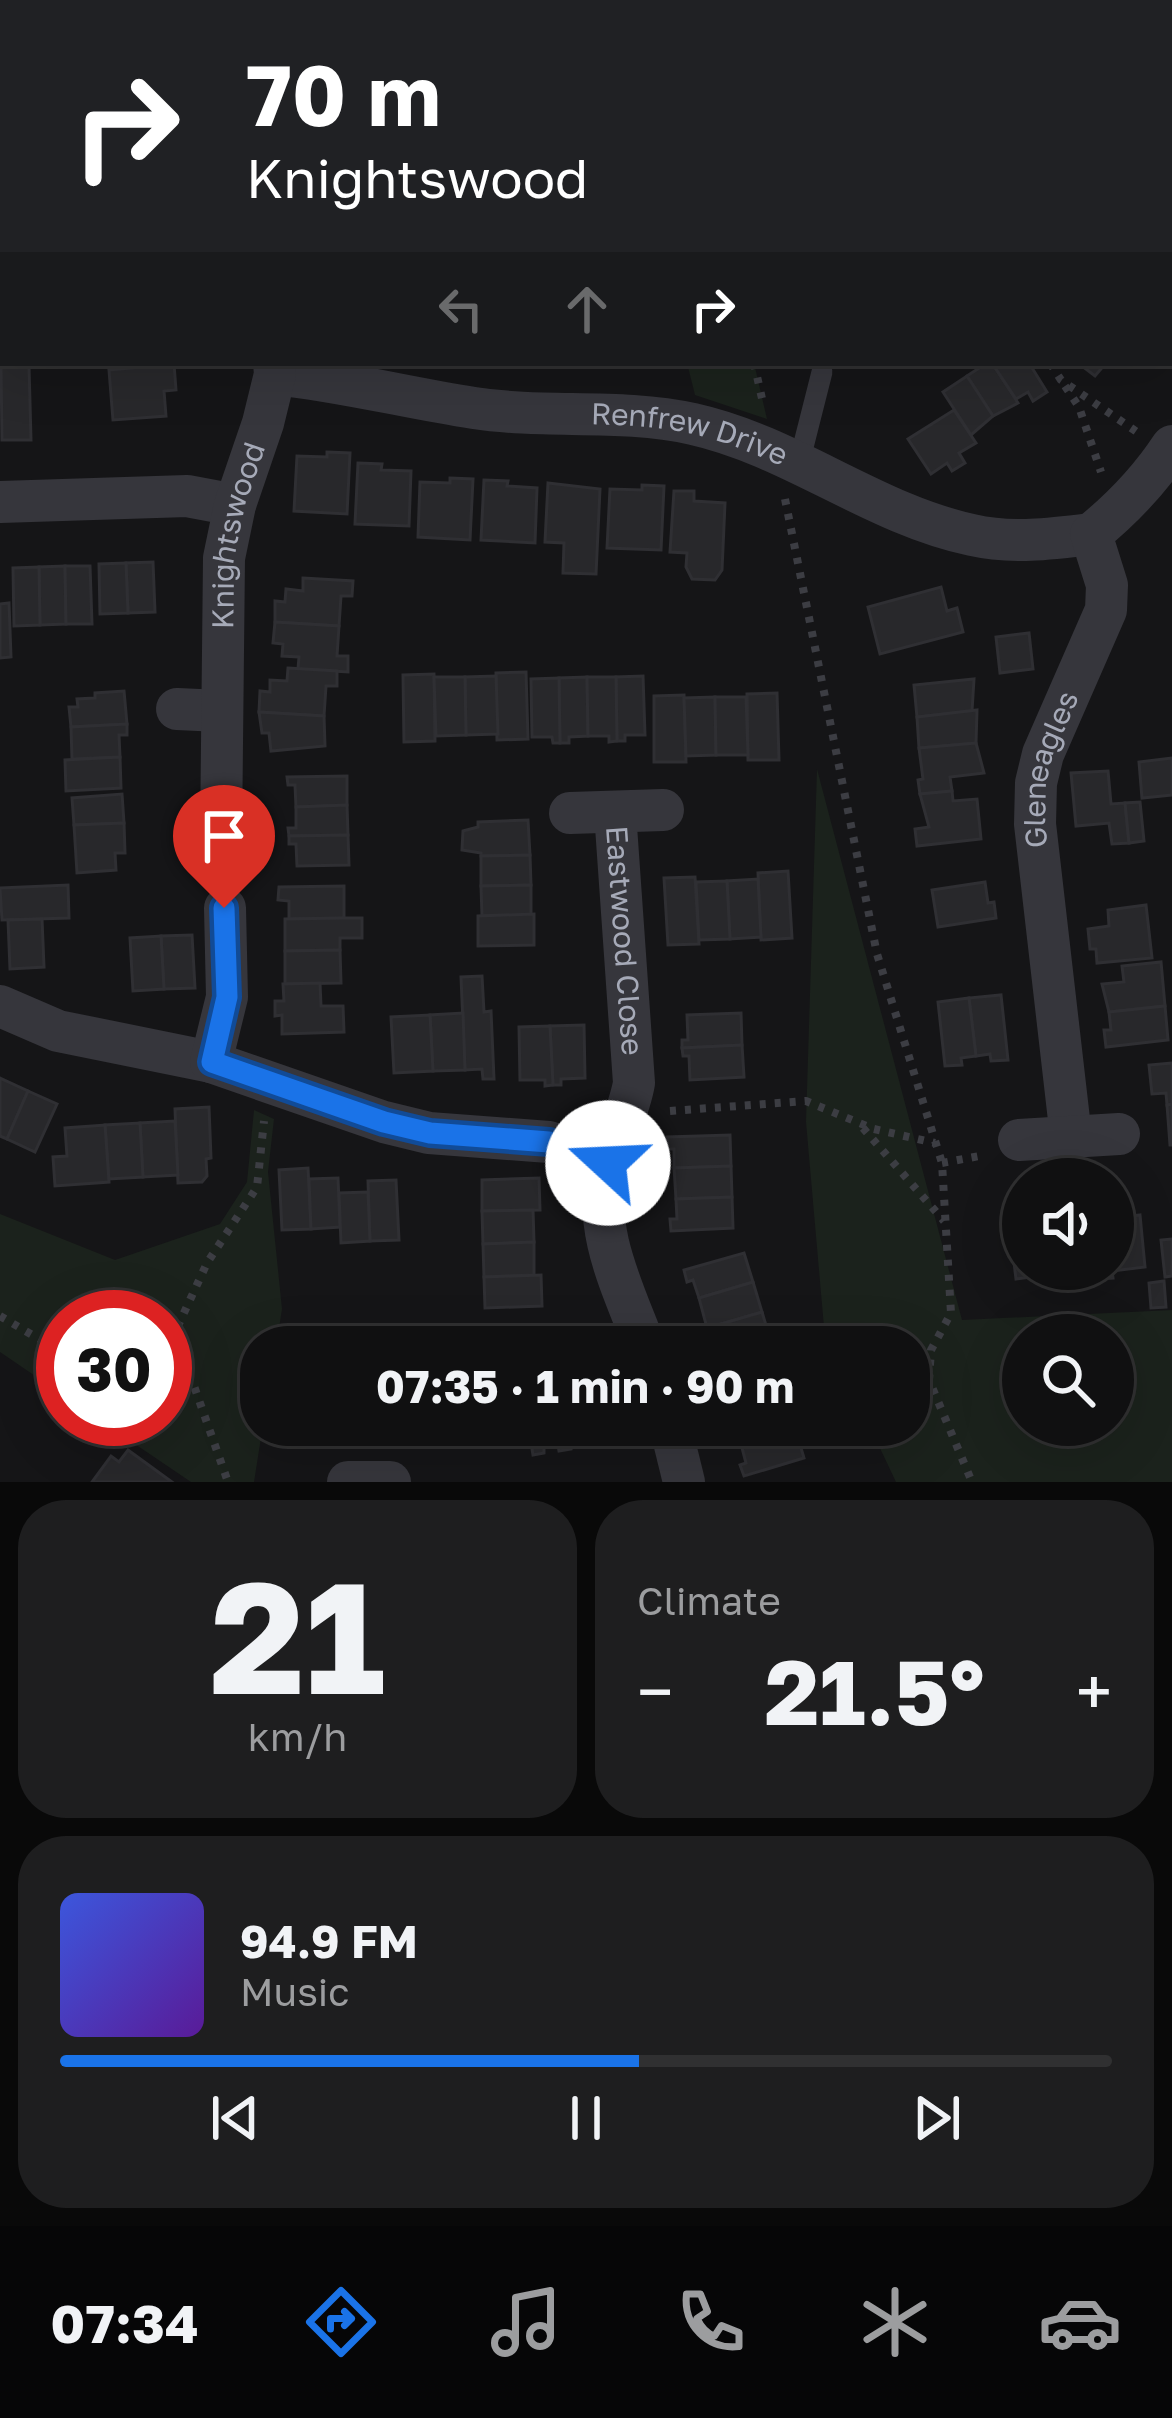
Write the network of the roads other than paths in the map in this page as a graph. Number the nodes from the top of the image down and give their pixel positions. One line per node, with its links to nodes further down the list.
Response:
1 (275, 368): 4 (street, Renfrew Drive); 6 (street, Knightswood)
2 (822, 372): 4 (lane)
3 (1170, 449): 7 (street)
4 (787, 458): 7 (street, Renfrew Drive)
5 (0, 502): 6 (street)
6 (235, 505): 9 (street, Knightswood)
7 (1102, 525): 18 (street, Gleneagles)
8 (177, 710): 9 (street)
9 (221, 711): 13 (street, Knightswood)
10 (664, 810): 11 (street, Eastwood Close)
11 (615, 812): 12 (street, Eastwood Close); 20 (street, Eastwood Close)
12 (570, 813)
13 (221, 837)
14 (224, 908): 16 (street)
15 (0, 1006): 16 (street)
16 (212, 1062): 20 (street)
17 (1120, 1134): 18 (street)
18 (1071, 1138): 19 (street)
19 (1018, 1140)
20 (608, 1163): 21 (street, Eastwood Close)
21 (637, 1326)
22 (675, 1446): 25 (street)
23 (348, 1482): 24 (street)
24 (390, 1482)
25 (684, 1482)

